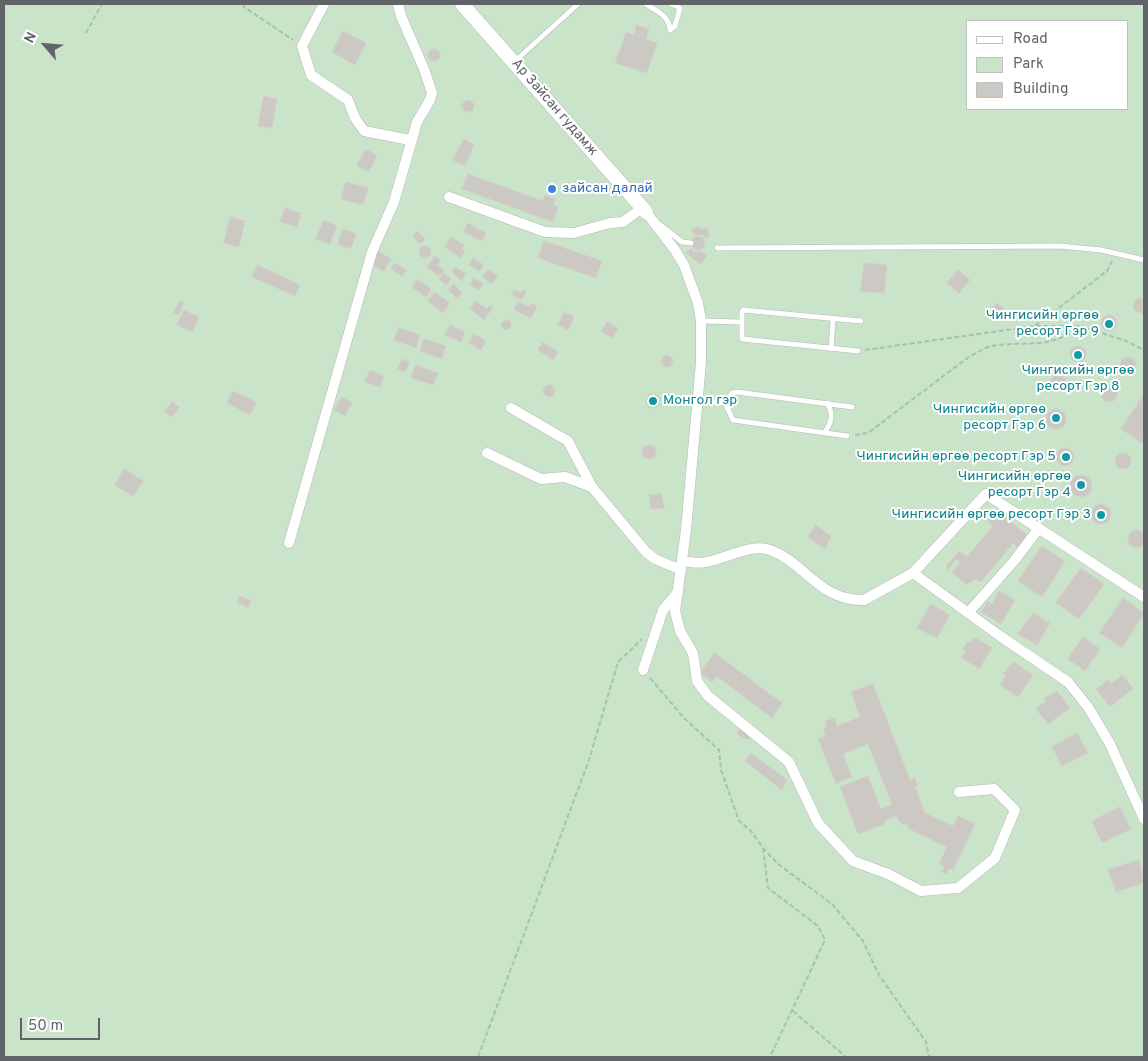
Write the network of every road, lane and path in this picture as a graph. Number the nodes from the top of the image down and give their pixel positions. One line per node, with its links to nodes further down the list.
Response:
1 (102, 4): 9 (path)
2 (243, 4): 10 (path)
3 (324, 4): 10 (street)
4 (398, 4): 12 (street)
5 (462, 4): 11 (street, Ар Зайсан гудамж)
6 (578, 4): 11 (lane)
7 (646, 4): 8 (lane)
8 (671, 4)
9 (86, 33)
10 (302, 46): 12 (street)
11 (514, 63): 14 (street, Ар Зайсан гудамж)
12 (410, 140): 38 (street)
13 (449, 197): 14 (street)
14 (644, 210): 15 (lane); 20 (street)
15 (691, 243)
16 (717, 248): 17 (lane)
17 (1115, 253): 18 (lane); 23 (path)
18 (1144, 260)
19 (833, 320): 21 (lane); 22 (lane); 25 (lane)
20 (701, 321): 22 (lane); 28 (street)
21 (861, 321)
22 (741, 322): 25 (lane)
23 (1035, 326): 24 (path); 27 (path)
24 (1080, 326): 26 (path); 34 (path)
25 (831, 349): 27 (lane)
26 (1144, 350)
27 (858, 351)
28 (698, 401): 29 (lane); 39 (street)
29 (724, 403): 30 (lane); 33 (lane)
30 (827, 403): 31 (lane); 33 (lane)
31 (852, 406)
32 (511, 408): 36 (street)
33 (824, 432): 34 (lane)
34 (847, 436)
35 (487, 452): 36 (street)
36 (592, 487): 39 (street)
37 (1039, 528): 40 (street); 42 (street); 43 (street)
38 (289, 543)
39 (682, 565): 40 (street); 41 (street)
40 (914, 573): 43 (street)
41 (678, 592): 44 (street); 46 (street)
42 (1144, 597)
43 (968, 613): 47 (street)
44 (658, 624): 45 (street); 50 (path)
45 (643, 670): 48 (path)
46 (959, 792)
47 (1144, 819)
48 (762, 848): 49 (path); 53 (path)
49 (793, 1011): 51 (path); 52 (path)
50 (478, 1057)
51 (770, 1057)
52 (846, 1057)
53 (929, 1057)

